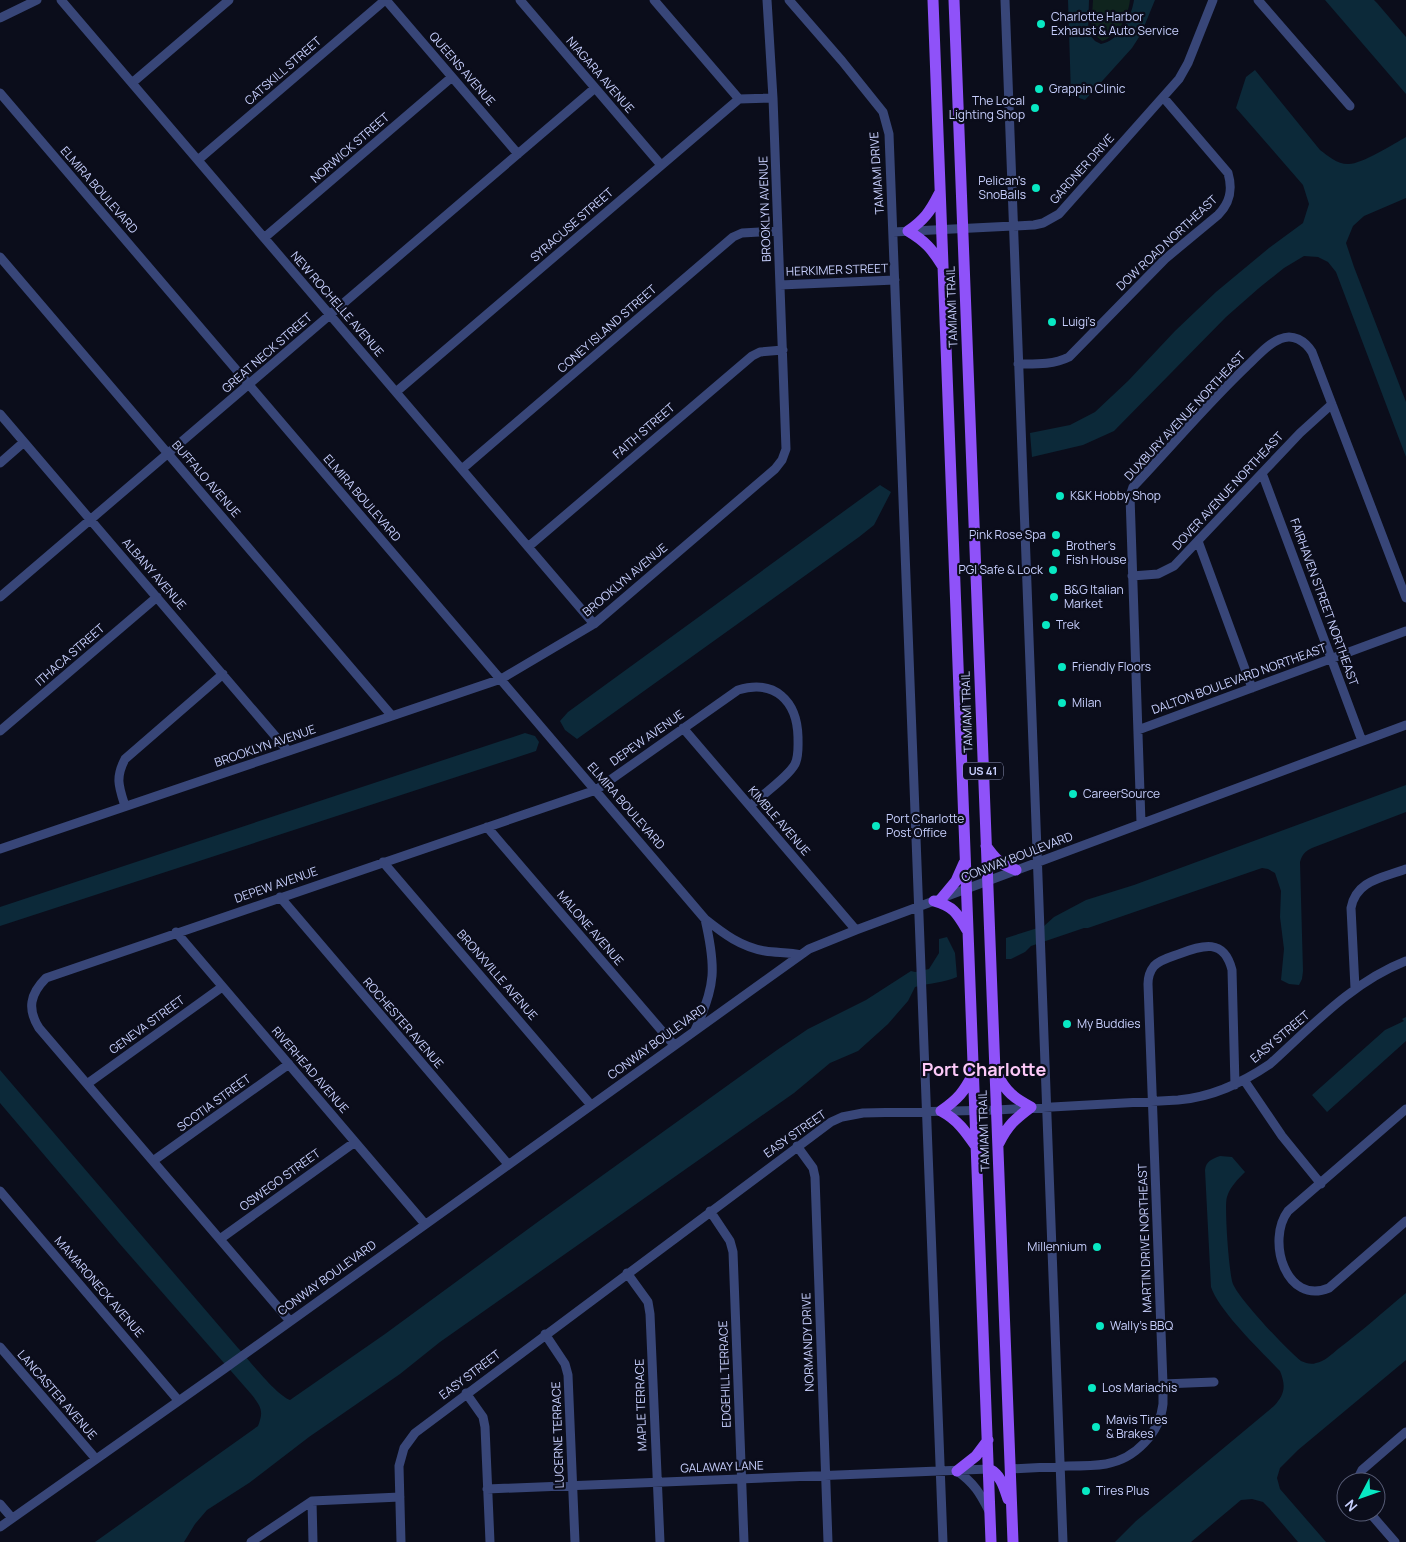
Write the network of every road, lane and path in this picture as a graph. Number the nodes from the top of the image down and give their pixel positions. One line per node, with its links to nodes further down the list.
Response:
1 (37, 0): 14 (street)
2 (61, 0): 16 (street, NEW ROCHELLE AVENUE)
3 (229, 0): 16 (street)
4 (386, 0): 15 (street, QUEENS AVENUE); 24 (street, CATSKILL STREET)
5 (520, 0): 17 (street, NIAGARA AVENUE)
6 (654, 0): 21 (street)
7 (767, 0): 20 (street, BROOKLYN AVENUE)
8 (789, 0): 32 (street, TAMIAMI DRIVE)
9 (932, 0): 26 (main road, TAMIAMI TRAIL / US 41)
10 (954, 0): 29 (main road, TAMIAMI TRAIL / US 41)
11 (1005, 0): 27 (street)
12 (1213, 0): 19 (street, GARDNER DRIVE)
13 (1258, 0): 22 (street)
14 (0, 18)
15 (452, 77): 23 (street, QUEENS AVENUE); 33 (street, NORWICK STREET)
16 (132, 83): 24 (street, NEW ROCHELLE AVENUE)
17 (595, 88): 23 (street, GREAT NECK STREET); 25 (street, NIAGARA AVENUE)
18 (0, 93): 41 (street, ELMIRA BOULEVARD)
19 (1163, 97): 27 (street, GARDNER DRIVE); 40 (street, DOW ROAD NORTHEAST)
20 (773, 98): 21 (street); 30 (street, BROOKLYN AVENUE)
21 (738, 99): 25 (street, SYRACUSE STREET)
22 (1350, 106)
23 (518, 154): 38 (street, GREAT NECK STREET)
24 (198, 160): 33 (street, NEW ROCHELLE AVENUE)
25 (661, 165): 42 (street, SYRACUSE STREET)
26 (940, 193): 28 (main road, TAMIAMI TRAIL / US 41); 31 (main road)
27 (1013, 226): 29 (street, GARDNER DRIVE); 40 (street)
28 (941, 229): 29 (street, GARDNER DRIVE); 31 (street, GARDNER DRIVE); 35 (main road, TAMIAMI TRAIL / US 41)
29 (963, 229): 75 (main road, TAMIAMI TRAIL / US 41)
30 (778, 231): 37 (street, BROOKLYN AVENUE); 48 (street, CONEY ISLAND STREET)
31 (908, 231): 32 (street, GARDNER DRIVE); 35 (main road)
32 (893, 232): 36 (street)
33 (264, 238): 38 (street, NEW ROCHELLE AVENUE)
34 (0, 257): 46 (street, BUFFALO AVENUE)
35 (943, 266): 77 (main road, TAMIAMI TRAIL / US 41)
36 (895, 280): 37 (street, HERKIMER STREET); 86 (street)
37 (780, 284): 39 (street, BROOKLYN AVENUE)
38 (330, 315): 41 (street, GREAT NECK STREET); 42 (street, NEW ROCHELLE AVENUE)
39 (783, 350): 52 (street, FAITH STREET); 57 (street, BROOKLYN AVENUE)
40 (1018, 364): 79 (street)
41 (249, 384): 46 (street, GREAT NECK STREET); 61 (street, ELMIRA BOULEVARD)
42 (396, 392): 48 (street, NEW ROCHELLE AVENUE)
43 (1332, 404): 49 (street, DOVER AVENUE NORTHEAST); 53 (street, DUXBURY AVENUE NORTHEAST); 56 (street, DUXBURY AVENUE NORTHEAST)
44 (0, 414): 45 (street, ALBANY AVENUE)
45 (24, 442): 47 (street); 50 (street, ALBANY AVENUE)
46 (168, 454): 50 (street, GREAT NECK STREET); 63 (street, BUFFALO AVENUE)
47 (0, 463)
48 (462, 469): 52 (street, NEW ROCHELLE AVENUE)
49 (1262, 473): 51 (street, DOVER AVENUE NORTHEAST); 59 (street, FAIRHAVEN STREET NORTHEAST)
50 (91, 520): 54 (street, GREAT NECK STREET); 55 (street, ALBANY AVENUE)
51 (1198, 542): 53 (street, DOVER AVENUE NORTHEAST); 62 (street)
52 (528, 547): 57 (street, NEW ROCHELLE AVENUE)
53 (1132, 576): 66 (street, DUXBURY AVENUE NORTHEAST)
54 (0, 597)
55 (157, 597): 60 (street, ALBANY AVENUE); 67 (street, ITHACA STREET)
56 (1406, 598)
57 (594, 624): 61 (street, BROOKLYN AVENUE)
58 (1406, 630): 59 (street, DALTON BOULEVARD NORTHEAST)
59 (1332, 658): 62 (street, DALTON BOULEVARD NORTHEAST); 68 (street, FAIRHAVEN STREET NORTHEAST)
60 (223, 674): 69 (street, ALBANY AVENUE); 71 (street)
61 (501, 679): 63 (street, BROOKLYN AVENUE); 70 (street, ELMIRA BOULEVARD)
62 (1252, 688): 66 (street, DALTON BOULEVARD NORTHEAST)
63 (392, 716): 69 (street, BROOKLYN AVENUE)
64 (1406, 725): 68 (street, CONWAY BOULEVARD)
65 (683, 728): 70 (street, DEPEW AVENUE); 72 (street, KIMBLE AVENUE); 72 (street, DEPEW AVENUE)
66 (1138, 730): 73 (street, DUXBURY AVENUE NORTHEAST)
67 (0, 731)
68 (1362, 741): 73 (street, CONWAY BOULEVARD)
69 (288, 751): 71 (street, BROOKLYN AVENUE)
70 (596, 790): 74 (street, DEPEW AVENUE); 87 (street, ELMIRA BOULEVARD)
71 (125, 806): 76 (street, BROOKLYN AVENUE)
72 (750, 806): 88 (street, KIMBLE AVENUE)
73 (1141, 823): 79 (street, CONWAY BOULEVARD)
74 (487, 827): 78 (street, DEPEW AVENUE); 96 (street, MALONE AVENUE)
75 (986, 846): 81 (main road); 82 (main road, TAMIAMI TRAIL / US 41)
76 (0, 849)
77 (966, 859): 83 (main road, TAMIAMI TRAIL / US 41); 85 (main road)
78 (383, 862): 84 (street, DEPEW AVENUE); 104 (street, BRONXVILLE AVENUE)
79 (1037, 862): 81 (street, CONWAY BOULEVARD); 105 (street)
80 (1406, 869): 94 (street)
81 (1016, 870): 82 (street, CONWAY BOULEVARD)
82 (988, 881): 83 (street, CONWAY BOULEVARD); 98 (main road, TAMIAMI TRAIL / US 41)
83 (967, 890): 85 (street, CONWAY BOULEVARD); 90 (main road, TAMIAMI TRAIL / US 41)
84 (280, 897): 89 (street, DEPEW AVENUE); 117 (street, ROCHESTER AVENUE)
85 (938, 900): 86 (street, CONWAY BOULEVARD); 90 (main road)
86 (919, 907): 88 (street, CONWAY BOULEVARD); 110 (street)
87 (705, 919): 91 (street, ELMIRA BOULEVARD); 95 (street, ELMIRA BOULEVARD)
88 (856, 930): 91 (street, CONWAY BOULEVARD)
89 (176, 932): 93 (street, RIVERHEAD AVENUE); 101 (street, DEPEW AVENUE)
90 (968, 932): 99 (main road, TAMIAMI TRAIL / US 41)
91 (801, 955): 95 (street, CONWAY BOULEVARD)
92 (1406, 961): 94 (street, EASY STREET)
93 (222, 987): 97 (street, RIVERHEAD AVENUE); 101 (street, GENEVA STREET)
94 (1355, 988): 100 (street, EASY STREET)
95 (694, 1031): 96 (street, CONWAY BOULEVARD)
96 (674, 1046): 104 (street, CONWAY BOULEVARD)
97 (289, 1064): 112 (street, RIVERHEAD AVENUE); 116 (street, SCOTIA STREET)
98 (995, 1072): 106 (main road); 109 (main road, TAMIAMI TRAIL / US 41)
99 (974, 1073): 108 (main road, TAMIAMI TRAIL / US 41); 111 (main road)
100 (1244, 1080): 102 (street, EASY STREET); 118 (street)
101 (87, 1084): 116 (street, DEPEW AVENUE)
102 (1235, 1085): 103 (street, EASY STREET); 103 (street, MARTIN DRIVE NORTHEAST)
103 (1152, 1102): 105 (street, EASY STREET); 129 (street, MARTIN DRIVE NORTHEAST)
104 (591, 1105): 117 (street, CONWAY BOULEVARD)
105 (1047, 1106): 106 (street, EASY STREET); 135 (street)
106 (1031, 1107): 109 (street, EASY STREET); 113 (main road)
107 (1406, 1109): 118 (street)
108 (975, 1110): 109 (street, EASY STREET); 111 (street, EASY STREET); 115 (main road, TAMIAMI TRAIL / US 41)
109 (997, 1110): 113 (main road, TAMIAMI TRAIL / US 41)
110 (926, 1111): 111 (street, EASY STREET); 114 (street, EASY STREET); 139 (street)
111 (942, 1111): 115 (main road)
112 (355, 1142): 122 (street, RIVERHEAD AVENUE); 123 (street, OSWEGO STREET)
113 (998, 1145): 137 (main road, TAMIAMI TRAIL / US 41)
114 (797, 1146): 120 (street, EASY STREET); 141 (street, NORMANDY DRIVE)
115 (977, 1148): 133 (main road, TAMIAMI TRAIL / US 41)
116 (153, 1161): 123 (street, DEPEW AVENUE)
117 (508, 1164): 122 (street, CONWAY BOULEVARD)
118 (1320, 1184): 121 (street)
119 (0, 1191): 131 (street, MAMARONECK AVENUE)
120 (710, 1212): 124 (street, EASY STREET); 142 (street, EDGEHILL TERRACE)
121 (1406, 1221)
122 (425, 1224): 125 (street, CONWAY BOULEVARD)
123 (220, 1239): 125 (street, DEPEW AVENUE)
124 (627, 1273): 126 (street, EASY STREET); 143 (street, MAPLE TERRACE)
125 (289, 1320): 131 (street, CONWAY BOULEVARD)
126 (545, 1334): 130 (street, EASY STREET); 144 (street, LUCERNE TERRACE)
127 (0, 1347): 134 (street, LANCASTER AVENUE)
128 (1214, 1382): 129 (street)
129 (1163, 1384): 135 (street, MARTIN DRIVE NORTHEAST)
130 (466, 1394): 145 (street); 146 (street, EASY STREET)
131 (178, 1400): 134 (street, CONWAY BOULEVARD)
132 (1406, 1432): 140 (street)
133 (988, 1440): 136 (main road, TAMIAMI TRAIL / US 41); 138 (main road)
134 (96, 1459): 151 (street, CONWAY BOULEVARD)
135 (1060, 1466): 137 (street, MARTIN DRIVE NORTHEAST); 165 (street)
136 (988, 1469): 138 (street, GALAWAY LANE); 149 (main road); 150 (main road, TAMIAMI TRAIL / US 41)
137 (1010, 1469): 149 (main road, TAMIAMI TRAIL / US 41)
138 (957, 1471): 139 (street, GALAWAY LANE); 150 (street)
139 (940, 1472): 141 (street, GALAWAY LANE); 162 (street)
140 (1361, 1472)
141 (826, 1476): 142 (street, GALAWAY LANE); 161 (street, NORMANDY DRIVE)
142 (742, 1479): 143 (street, GALAWAY LANE); 160 (street, EDGEHILL TERRACE)
143 (657, 1482): 144 (street, GALAWAY LANE); 159 (street, MAPLE TERRACE)
144 (572, 1486): 145 (street, GALAWAY LANE); 158 (street, LUCERNE TERRACE)
145 (488, 1489): 157 (street)
146 (400, 1497): 147 (street); 156 (street, EASY STREET)
147 (312, 1501): 154 (street); 155 (street)
148 (0, 1504): 151 (street)
149 (1012, 1508): 164 (main road, TAMIAMI TRAIL / US 41)
150 (990, 1511): 163 (main road, TAMIAMI TRAIL / US 41)
151 (12, 1518): 153 (street, CONWAY BOULEVARD)
152 (1378, 1522): 166 (street)
153 (0, 1527)
154 (251, 1542)
155 (313, 1542)
156 (401, 1542)
157 (490, 1542)
158 (575, 1542)
159 (660, 1542)
160 (744, 1542)
161 (828, 1542)
162 (943, 1542)
163 (991, 1542)
164 (1013, 1542)
165 (1063, 1542)
166 (1395, 1542)

